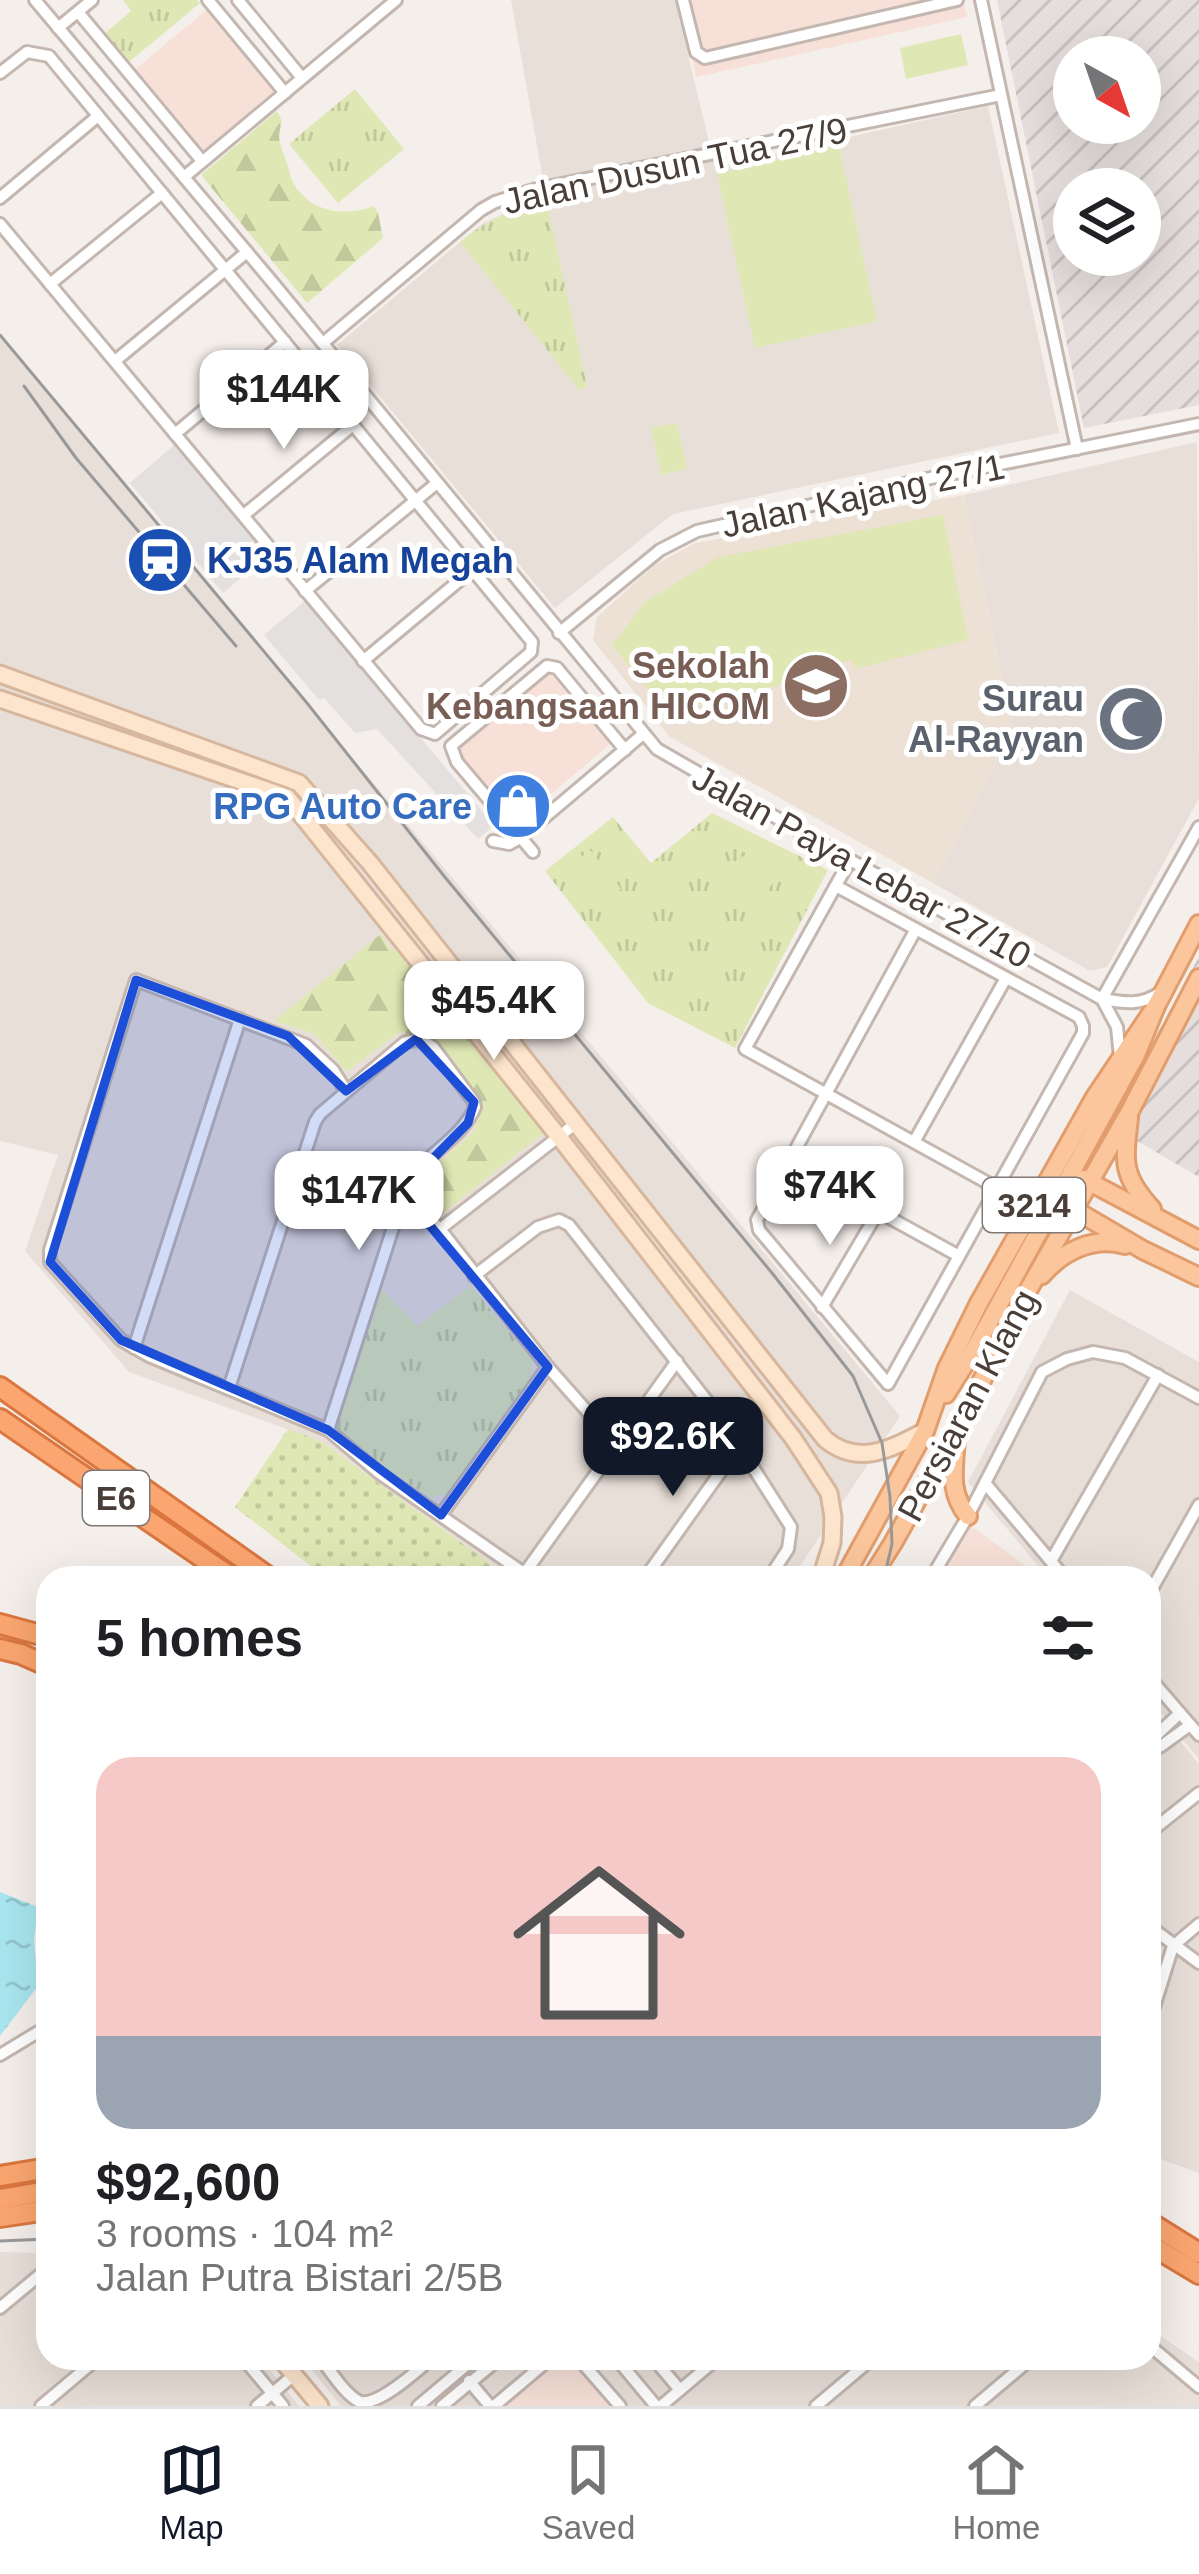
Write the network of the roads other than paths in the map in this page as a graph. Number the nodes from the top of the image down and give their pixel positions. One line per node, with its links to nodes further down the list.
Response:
1 (35, 0): 10 (street, Jalan Paya Lebar 27/10)
2 (92, 0): 9 (street)
3 (208, 0): 13 (street)
4 (396, 0): 12 (street)
5 (683, 0): 8 (street)
6 (981, 0): 14 (street)
7 (240, 1): 12 (street)
8 (948, 1)
9 (78, 12): 10 (street); 16 (street)
10 (58, 28): 17 (street, Jalan Paya Lebar 27/10)
11 (0, 73): 15 (street)
12 (302, 78): 13 (street)
13 (285, 92): 16 (street)
14 (1001, 95): 25 (street, Jalan Dusun Tua 27/9); 30 (street)
15 (98, 116): 18 (street); 19 (street)
16 (202, 161): 17 (street)
17 (184, 177): 21 (street, Jalan Paya Lebar 27/10)
18 (162, 193): 22 (street); 23 (street)
19 (0, 198)
20 (0, 224): 23 (street)
21 (247, 252): 22 (street); 25 (street, Jalan Paya Lebar 27/10)
22 (225, 270): 24 (street); 26 (street)
23 (50, 284): 26 (street)
24 (285, 342): 28 (street); 29 (street)
25 (322, 344): 31 (street, Jalan Paya Lebar 27/10)
26 (115, 361): 29 (street)
27 (1199, 424): 30 (street, Jalan Kajang 27/1)
28 (353, 425): 32 (street); 33 (street)
29 (175, 434): 33 (street)
30 (1077, 448): 36 (street, Jalan Kajang 27/1)
31 (437, 483): 32 (street); 36 (street, Jalan Paya Lebar 27/10)
32 (416, 500): 34 (street); 35 (street)
33 (244, 515): 35 (street)
34 (472, 570): 37 (street); 37 (street)
35 (305, 591): 37 (street)
36 (559, 633): 40 (street, Jalan Paya Lebar 27/10)
37 (363, 661)
38 (0, 674): 61 (main road)
39 (0, 699): 62 (main road)
40 (642, 734): 41 (street); 46 (street, Jalan Paya Lebar 27/10)
41 (625, 749): 43 (street); 43 (street)
42 (1199, 827): 55 (street)
43 (520, 838): 44 (street); 45 (street)
44 (493, 841)
45 (533, 853)
46 (850, 860): 47 (street); 50 (street, Jalan Paya Lebar 27/10)
47 (836, 886): 49 (street); 59 (street)
48 (1199, 924): 54 (main road, Persiaran Klang / 3214)
49 (916, 929): 51 (street); 59 (street)
50 (979, 931): 51 (street); 55 (street, Jalan Paya Lebar 27/10)
51 (964, 956): 52 (street)
52 (1006, 978): 63 (street); 66 (street)
53 (1199, 978): 60 (main road, Persiaran Klang / 3214)
54 (1160, 998): 55 (street); 57 (main road, Persiaran Klang / 3214); 65 (main road, Persiaran Klang)
55 (1102, 999): 57 (street)
56 (240, 1019): 58 (street); 79 (street); 79 (street)
57 (1120, 1057): 87 (main road, Persiaran Klang / 3214)
58 (346, 1091): 67 (street); 84 (street)
59 (827, 1095): 63 (street); 64 (street)
60 (1130, 1111): 65 (main road, Persiaran Klang / 3214); 70 (main road)
61 (574, 1124): 62 (street); 87 (main road)
62 (560, 1138): 71 (street); 103 (main road)
63 (914, 1142): 66 (street)
64 (790, 1163): 69 (street); 78 (street)
65 (1081, 1177): 68 (main road, Persiaran Klang); 70 (main road, 3214)
66 (997, 1188): 74 (street)
67 (403, 1192): 71 (street); 89 (street)
68 (1065, 1205): 73 (main road, 3214); 77 (main road, Persiaran Klang / 3214); 87 (main road)
69 (878, 1211): 74 (street); 78 (street)
70 (1161, 1219): 72 (main road, 3214)
71 (440, 1229): 75 (street)
72 (1199, 1240)
73 (1143, 1250): 76 (main road, 3214); 77 (main road)
74 (959, 1256): 78 (street)
75 (474, 1276): 80 (street); 81 (street)
76 (1199, 1277)
77 (1027, 1292): 88 (main road, Persiaran Klang / 3214)
78 (822, 1307)
79 (134, 1348): 84 (street)
80 (677, 1361): 90 (street); 91 (street)
81 (548, 1367): 90 (street); 94 (street)
82 (1158, 1376): 85 (street); 92 (street); 96 (street)
83 (0, 1388): 98 (highway, E6)
84 (229, 1388): 89 (street)
85 (1199, 1398)
86 (0, 1419): 97 (highway, E6)
87 (929, 1423): 104 (main road, Persiaran Klang / 3214)
88 (957, 1429): 95 (main road); 105 (main road, Persiaran Klang / 3214)
89 (328, 1430): 94 (street)
90 (616, 1445): 100 (street)
91 (739, 1446): 101 (street); 102 (street)
92 (985, 1483): 95 (street); 96 (street)
93 (1199, 1505): 108 (street)
94 (441, 1515): 99 (street)
95 (968, 1516): 106 (street)
96 (1051, 1561): 107 (street)
97 (214, 1566)
98 (253, 1566)
99 (514, 1566)
100 (535, 1566)
101 (654, 1566)
102 (777, 1566)
103 (825, 1566)
104 (851, 1566)
105 (879, 1566)
106 (938, 1566)
107 (1055, 1566)
108 (1161, 1573)
109 (0, 1624): 110 (highway)
110 (36, 1634)
111 (0, 1649): 112 (highway)
112 (36, 1661)
113 (1161, 1691): 114 (street)
114 (1180, 1713): 115 (street); 116 (street)
115 (1195, 1730): 117 (street)
116 (1161, 1731)
117 (1161, 1745)
118 (1199, 1792): 119 (street)
119 (1161, 1823)
120 (1199, 1924): 122 (street)
121 (1161, 1936): 122 (street)
122 (1173, 1946): 123 (street); 124 (street)
123 (1199, 1964)
124 (1161, 1984)
125 (36, 2033): 126 (street)
126 (0, 2055)
127 (36, 2160): 128 (highway)
128 (0, 2164)
129 (36, 2170): 130 (highway)
130 (0, 2176)
131 (36, 2194): 132 (highway)
132 (0, 2199)
133 (36, 2212): 134 (highway)
134 (0, 2217)
135 (1161, 2229): 137 (highway)
136 (1161, 2251): 138 (highway)
137 (1199, 2253)
138 (1199, 2274)
139 (36, 2278): 140 (street)
140 (0, 2308)
141 (1161, 2355): 158 (street)
142 (84, 2370): 162 (street)
143 (253, 2370): 160 (street)
144 (290, 2370): 156 (main road)
145 (331, 2370): 146 (street)
146 (418, 2370)
147 (486, 2370): 157 (street)
148 (536, 2370): 168 (street)
149 (588, 2370): 169 (street)
150 (625, 2370): 161 (street)
151 (663, 2370): 159 (street)
152 (704, 2370): 159 (street)
153 (859, 2370): 170 (street)
154 (1018, 2370): 171 (street)
155 (460, 2371): 157 (street); 166 (street)
156 (294, 2374): 160 (street); 165 (main road)
157 (470, 2383): 167 (street); 168 (street)
158 (1199, 2386)
159 (680, 2390): 161 (street)
160 (272, 2393): 163 (street); 164 (street)
161 (651, 2404)
162 (41, 2406)
163 (257, 2406)
164 (283, 2406)
165 (320, 2406)
166 (418, 2406)
167 (442, 2406)
168 (492, 2406)
169 (620, 2406)
170 (816, 2406)
171 (975, 2406)

